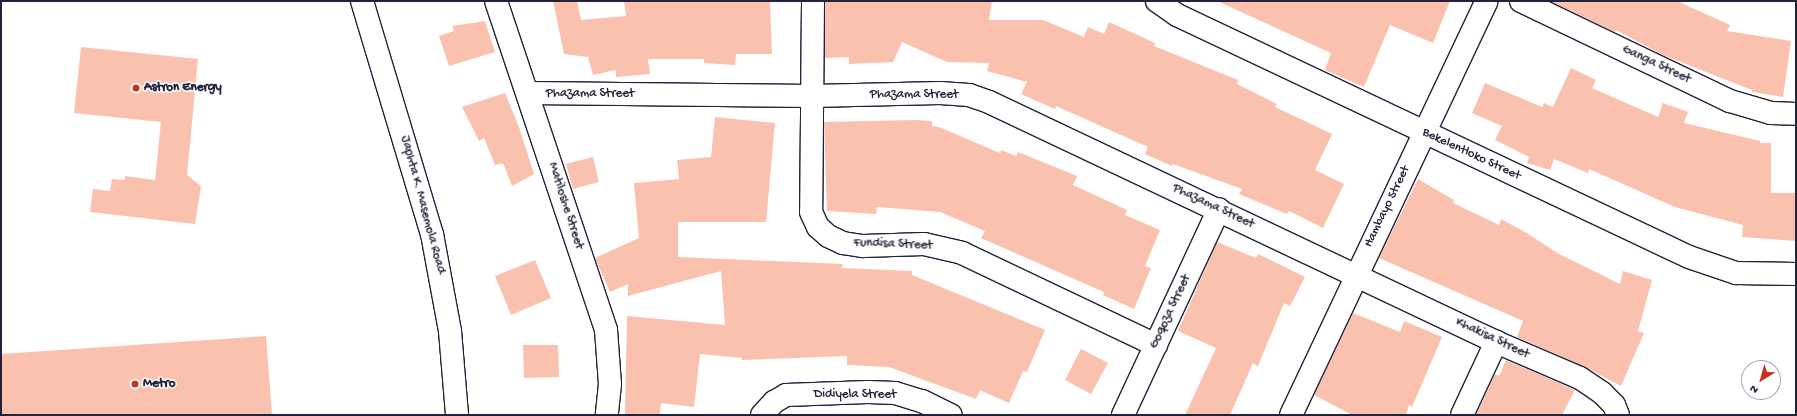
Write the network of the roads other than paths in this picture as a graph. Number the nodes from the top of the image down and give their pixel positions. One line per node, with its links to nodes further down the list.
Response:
1 (362, 1): 16 (street, Japhta K. Masemola Road)
2 (496, 1): 7 (street, Matiloshe Street)
3 (813, 1): 8 (street, Fundisa Street)
4 (1157, 1): 10 (street, Bekelentloko Street)
5 (1487, 1): 10 (street, Hambayo Street)
6 (1521, 1): 9 (street, Ganga Street)
7 (528, 93): 8 (street, Phazama Street); 17 (street, Matiloshe Street)
8 (812, 96): 11 (street, Phazama Street); 15 (street, Fundisa Street)
9 (1796, 114)
10 (1424, 132): 12 (street, Hambayo Street); 13 (street, Bekelentloko Street)
11 (1219, 210): 12 (street, Phazama Street); 15 (street, Goqoza Street)
12 (1356, 274): 14 (street, Khakisa Street); 21 (street, Hambayo Street)
13 (1796, 274)
14 (1496, 342): 22 (street); 23 (street, Khakisa Street)
15 (1156, 345): 20 (street, Goqoza Street)
16 (457, 415)
17 (607, 415)
18 (762, 415): 19 (street, Didiyela Street)
19 (950, 415)
20 (1123, 415)
21 (1292, 415)
22 (1462, 415)
23 (1618, 415)

